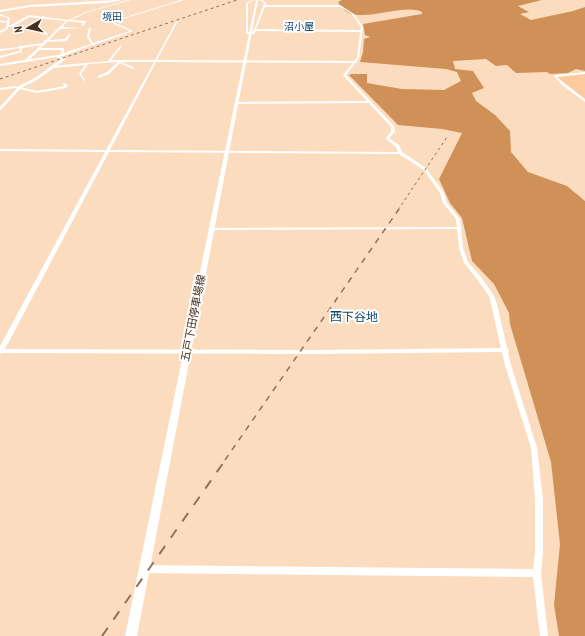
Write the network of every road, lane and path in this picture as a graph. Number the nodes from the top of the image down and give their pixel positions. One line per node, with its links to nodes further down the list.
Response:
1 (130, 0): 6 (street)
2 (183, 0): 24 (street)
3 (255, 0): 21 (main road, 五戸下田停車場線); 21 (street)
4 (260, 0): 7 (street)
5 (340, 0): 8 (street)
6 (122, 1): 9 (main road); 11 (street)
7 (264, 6): 8 (street); 21 (street)
8 (340, 6): 19 (street)
9 (0, 11)
10 (1, 15): 14 (street)
11 (67, 21): 14 (street); 15 (street); 16 (street)
12 (177, 21): 33 (street)
13 (0, 22): 14 (street)
14 (8, 25): 20 (street)
15 (82, 25)
16 (59, 28): 17 (street); 23 (street)
17 (80, 28)
18 (90, 28): 24 (street)
19 (361, 31): 21 (street); 37 (street)
20 (0, 32)
21 (253, 32): 36 (main road, 五戸下田停車場線)
22 (70, 35): 23 (street)
23 (44, 43): 25 (street); 27 (street)
24 (93, 45): 29 (street)
25 (20, 46): 28 (street); 31 (street)
26 (121, 46): 34 (street)
27 (38, 49): 29 (street); 32 (street)
28 (0, 50)
29 (62, 55): 30 (street)
30 (57, 56): 32 (main road); 40 (main road)
31 (0, 57)
32 (26, 61): 39 (main road)
33 (156, 61): 35 (street); 36 (street); 54 (street)
34 (108, 62): 35 (street); 38 (street)
35 (119, 62): 41 (street); 43 (street)
36 (245, 62): 37 (street); 50 (main road, 五戸下田停車場線)
37 (356, 62): 49 (street)
38 (87, 64): 40 (street); 44 (street)
39 (0, 65)
40 (53, 67): 46 (main road)
41 (134, 68)
42 (585, 73): 48 (street)
43 (99, 77)
44 (84, 80)
45 (64, 84): 46 (street)
46 (20, 87): 47 (street); 51 (main road)
47 (0, 89)
48 (585, 101)
49 (369, 102): 50 (street); 56 (street)
50 (237, 103): 55 (main road, 五戸下田停車場線)
51 (2, 107): 52 (main road)
52 (0, 110)
53 (0, 150): 54 (street)
54 (107, 151): 55 (street); 60 (street)
55 (228, 151): 56 (street); 58 (main road, 五戸下田停車場線)
56 (400, 153): 57 (street)
57 (460, 228): 58 (street); 59 (street)
58 (211, 229): 61 (main road, 五戸下田停車場線)
59 (506, 350): 61 (street); 63 (street)
60 (0, 351): 61 (street)
61 (186, 351): 62 (main road, 五戸下田停車場線)
62 (144, 568): 63 (street); 64 (main road, 五戸下田停車場線)
63 (537, 573): 65 (street)
64 (131, 636)
65 (544, 636)

